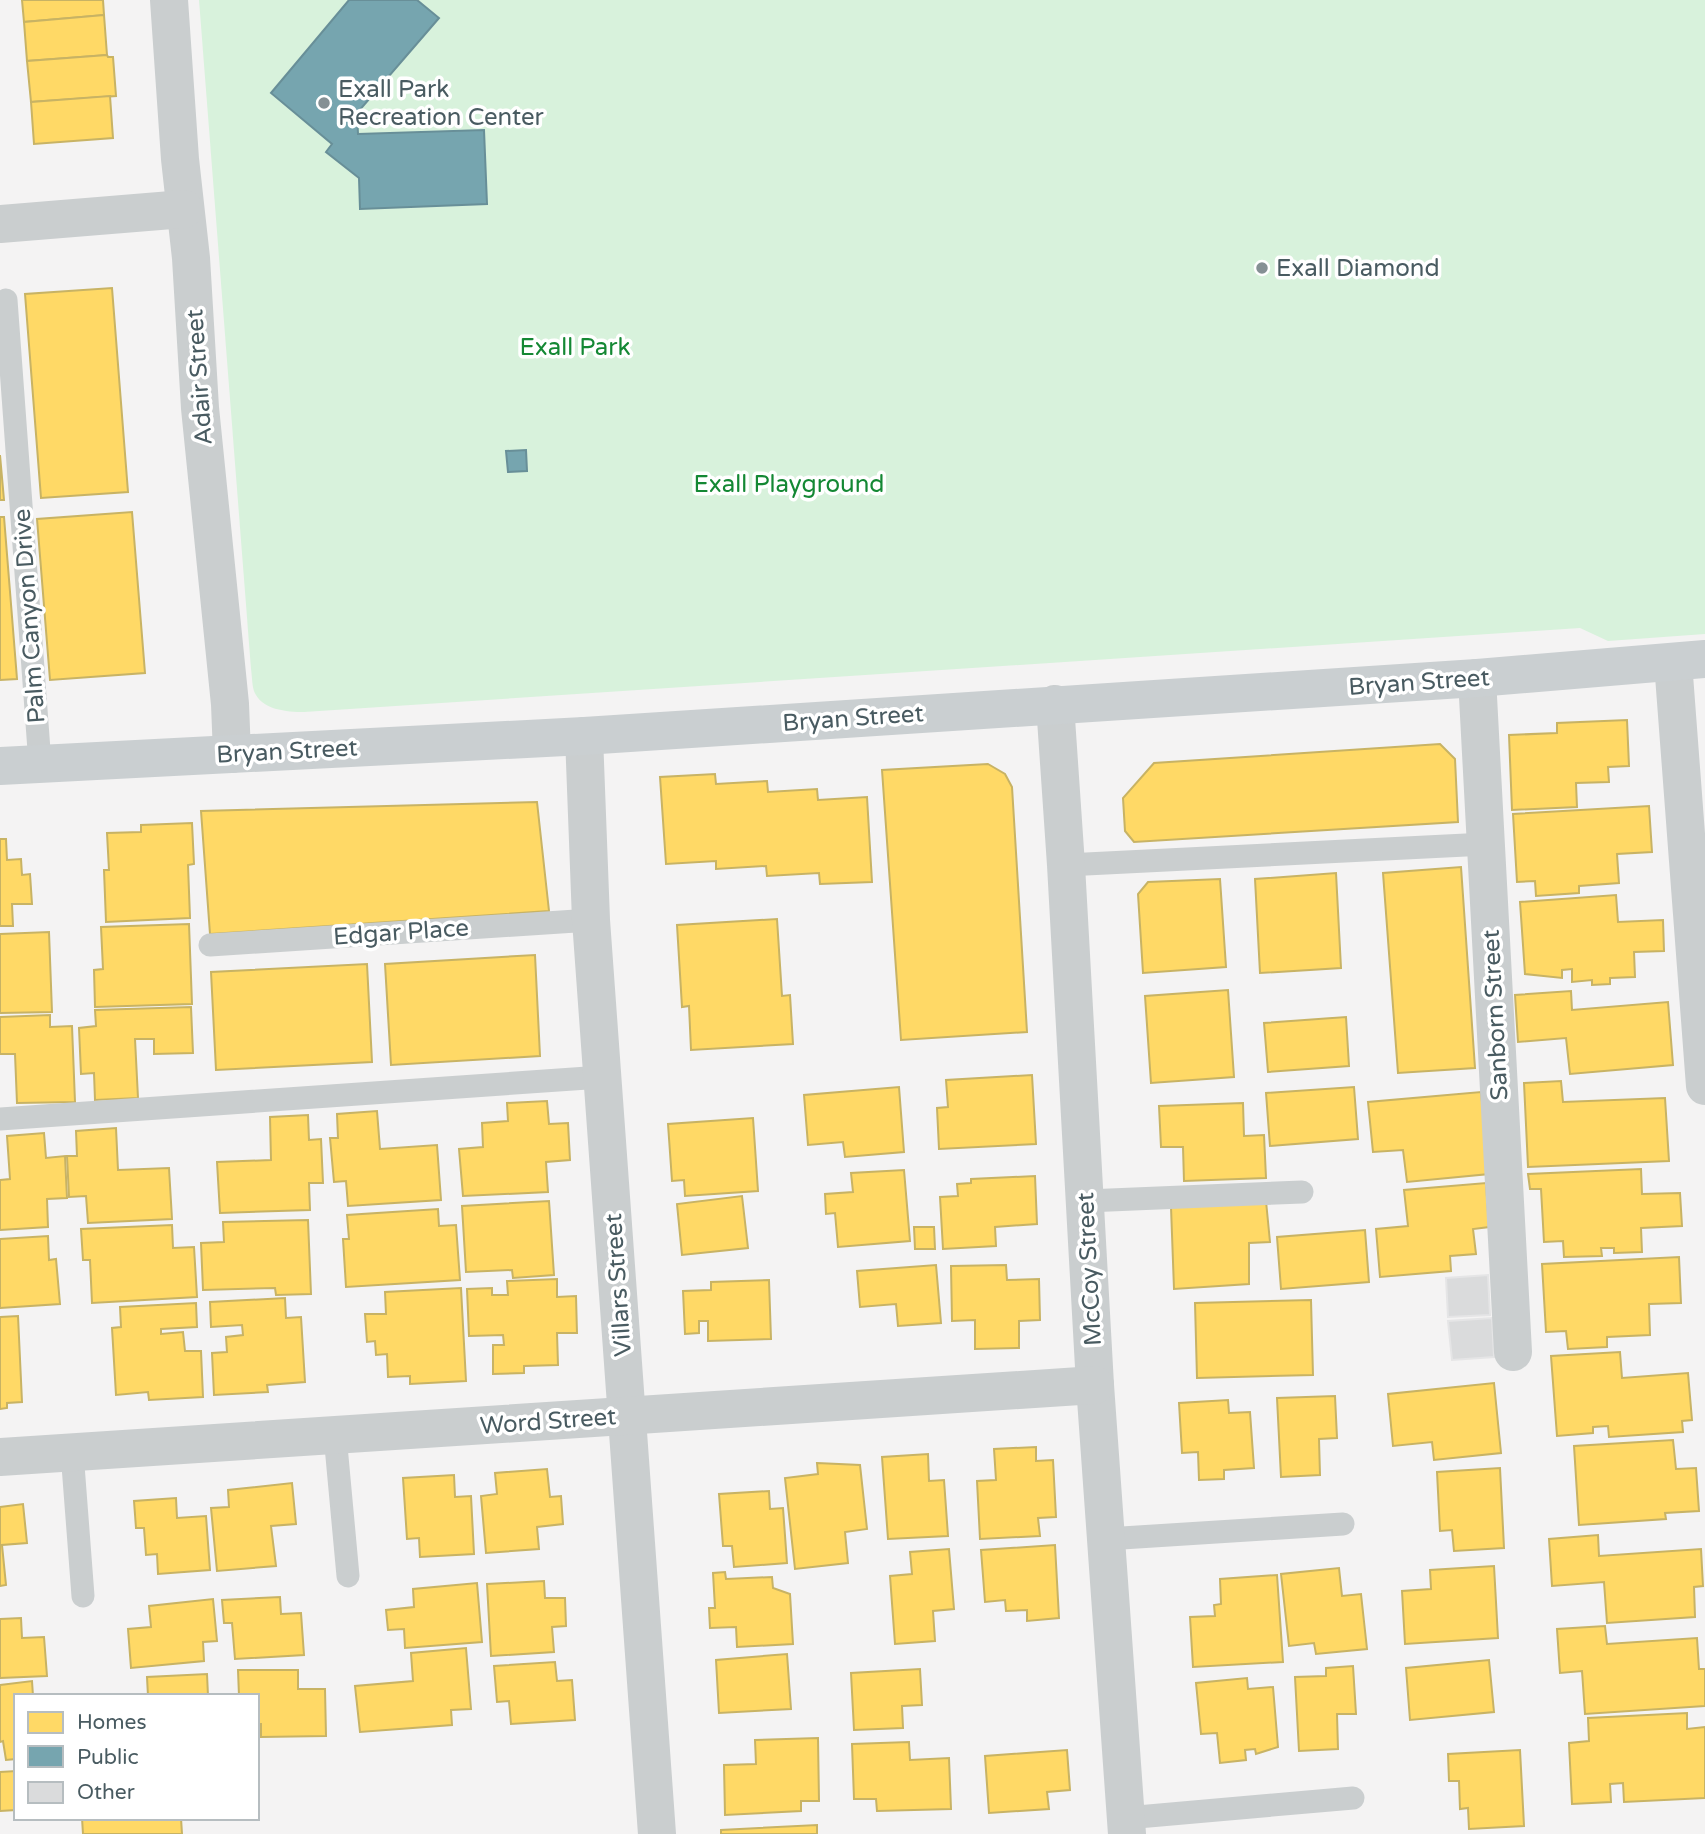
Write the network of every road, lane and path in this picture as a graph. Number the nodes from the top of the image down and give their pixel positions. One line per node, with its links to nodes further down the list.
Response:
1 (169, 0): 2 (street, Adair Street)
2 (184, 209): 3 (street); 9 (street, Adair Street)
3 (0, 224)
4 (6, 300): 10 (lane, Palm Canyon Drive)
5 (1689, 661): 6 (street, Bryan Street); 16 (street)
6 (1477, 678): 7 (street, Bryan Street); 12 (street, Sanborn Street)
7 (1055, 704): 8 (street, Bryan Street); 13 (street, McCoy Street)
8 (584, 736): 9 (street, Bryan Street); 14 (street, Villars Street)
9 (232, 754): 10 (street, Bryan Street)
10 (40, 764): 11 (street, Bryan Street)
11 (0, 765)
12 (1486, 844): 13 (lane); 21 (street, Sanborn Street)
13 (1066, 865): 20 (street, McCoy Street)
14 (591, 920): 15 (lane, Edgar Place); 17 (street, Villars Street)
15 (210, 945)
16 (1704, 1068)
17 (602, 1077): 18 (lane); 23 (street, Villars Street)
18 (0, 1119)
19 (1302, 1192): 20 (lane)
20 (1086, 1201): 22 (street, McCoy Street)
21 (1513, 1352)
22 (1095, 1385): 23 (street, Word Street); 28 (street, McCoy Street)
23 (626, 1416): 24 (street, Word Street); 33 (street, Villars Street)
24 (335, 1435): 25 (street, Word Street); 29 (lane)
25 (72, 1452): 26 (street, Word Street); 30 (lane)
26 (0, 1457)
27 (1343, 1524): 28 (lane)
28 (1106, 1539): 32 (street, McCoy Street)
29 (348, 1576)
30 (83, 1596)
31 (1353, 1798): 32 (lane)
32 (1126, 1826)
33 (657, 1834)

